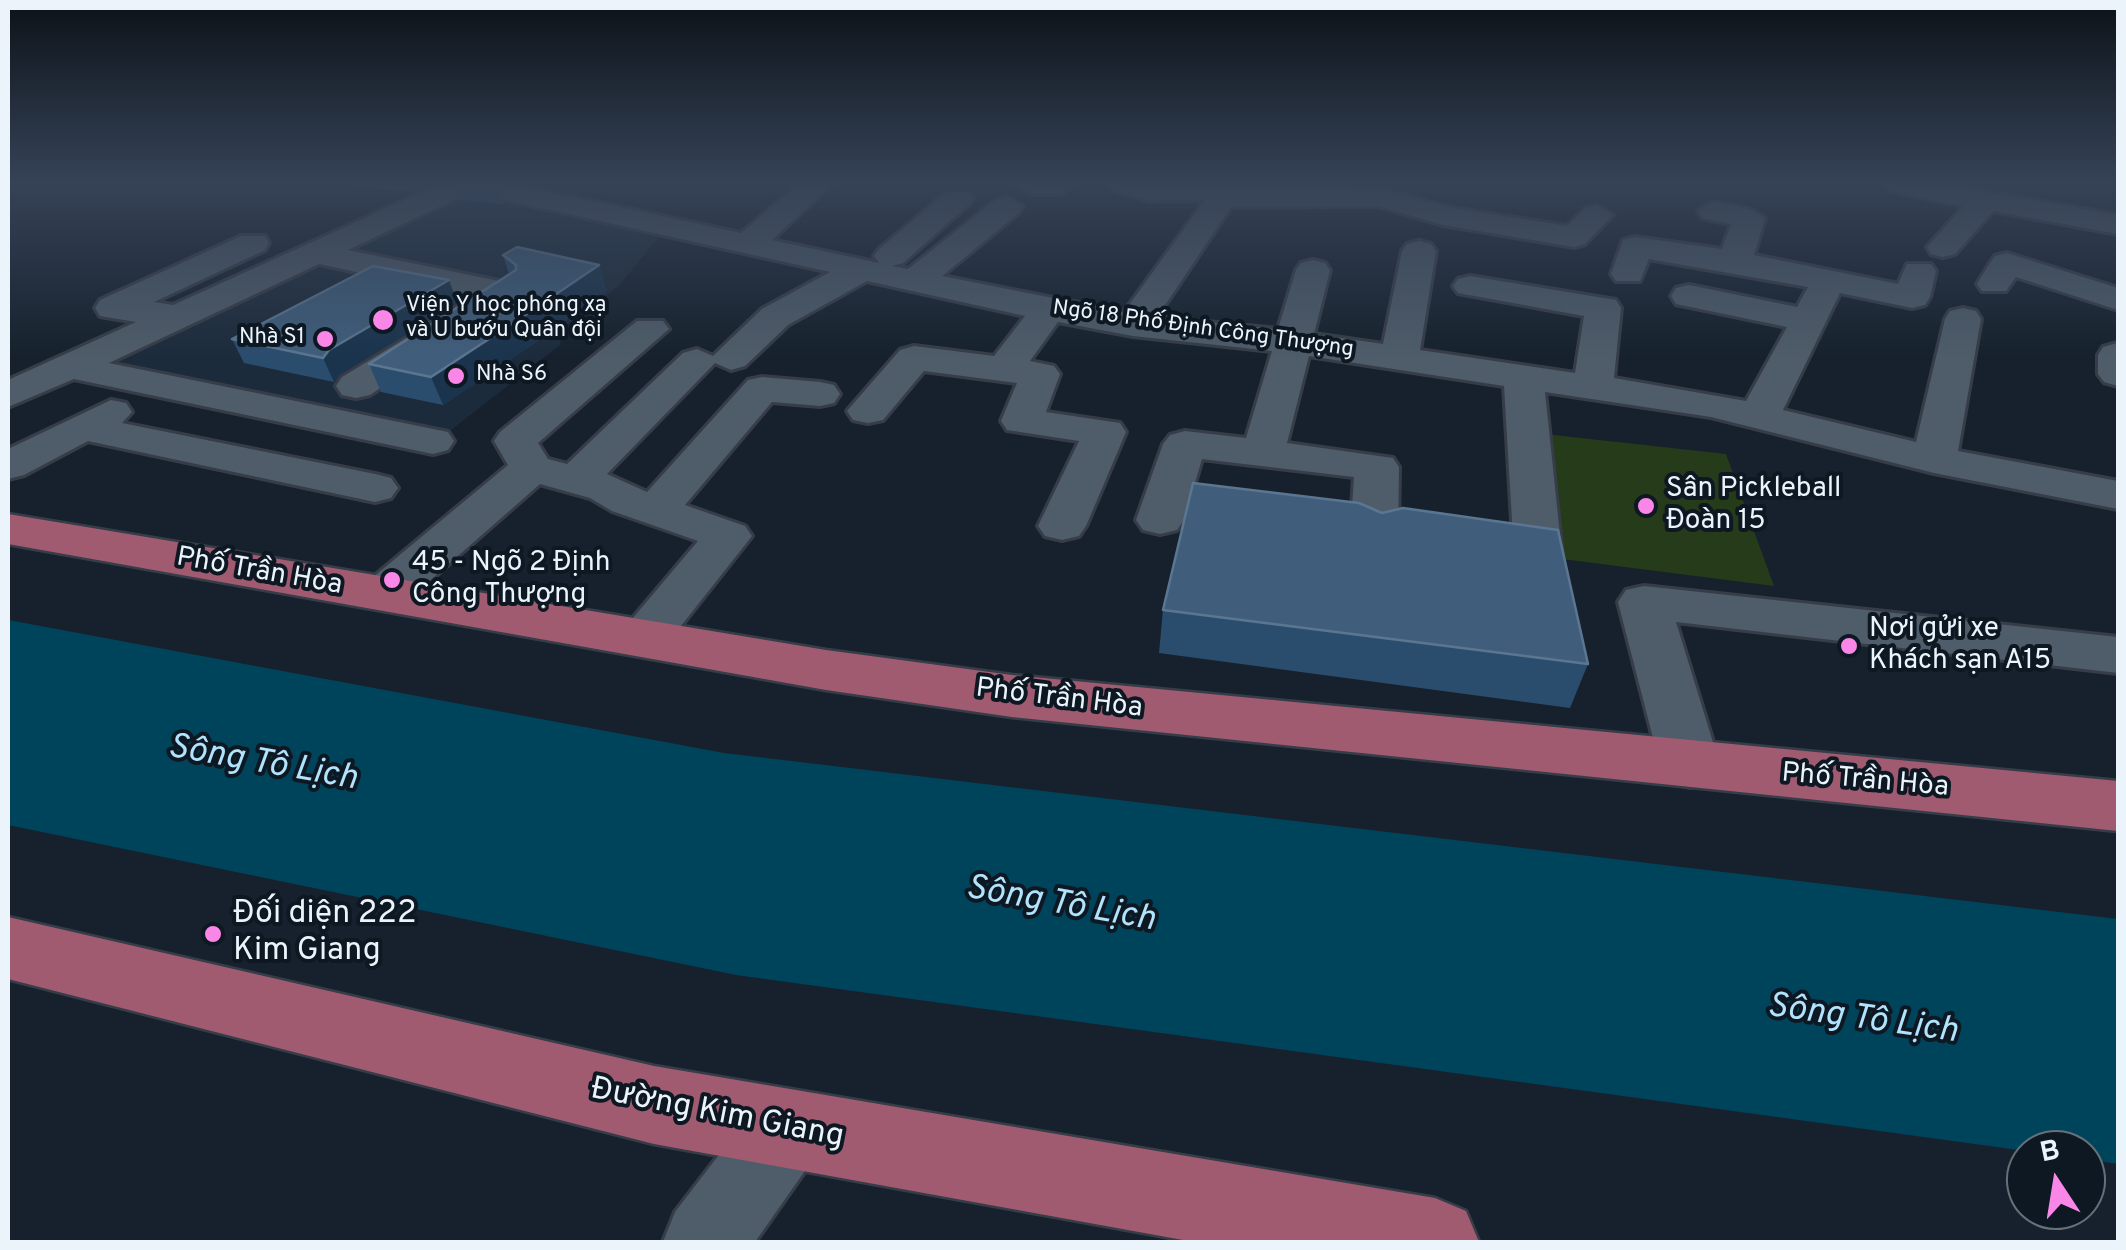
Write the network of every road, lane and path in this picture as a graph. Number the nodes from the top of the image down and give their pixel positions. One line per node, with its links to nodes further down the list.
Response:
1 (252, 243): 25 (street)
2 (371, 243): 17 (street)
3 (756, 243): 12 (street, Ngõ 18 Phố Định Công Thượng)
4 (901, 243): 12 (street)
5 (961, 243): 16 (street)
6 (1187, 243): 26 (street)
7 (1741, 243): 11 (street)
8 (1945, 243): 14 (street)
9 (1419, 250): 29 (street)
10 (1878, 258): 14 (street)
11 (1735, 261): 14 (street); 15 (street)
12 (869, 269): 16 (street, Ngõ 18 Phố Định Công Thượng); 44 (street)
13 (1313, 270): 28 (street)
14 (1826, 273): 23 (street)
15 (1628, 274)
16 (916, 280): 22 (street, Ngõ 18 Phố Định Công Thượng)
17 (311, 282): 25 (street); 25 (street); 35 (street)
18 (1994, 284): 21 (street)
19 (1470, 286): 33 (street)
20 (1689, 296): 23 (street)
21 (2118, 299)
22 (1048, 310): 26 (street, Ngõ 18 Phố Định Công Thượng); 31 (street)
23 (1808, 320): 39 (street)
24 (1963, 320): 43 (street)
25 (209, 322): 30 (street)
26 (1133, 325): 28 (street, Ngõ 18 Phố Định Công Thượng)
27 (650, 330): 44 (street)
28 (1290, 342): 29 (street, Ngõ 18 Phố Định Công Thượng); 42 (street)
29 (1400, 357): 32 (street, Ngõ 18 Phố Định Công Thượng)
30 (73, 367): 34 (street); 37 (street)
31 (1004, 369): 38 (street); 50 (street)
32 (1524, 375): 33 (street, Ngõ 18 Phố Định Công Thượng); 53 (street)
33 (1592, 385): 39 (street, Ngõ 18 Phố Định Công Thượng)
34 (161, 386): 40 (street); 41 (street)
35 (356, 386)
36 (820, 394): 48 (street)
37 (8, 395)
38 (868, 411)
39 (1759, 416): 43 (street, Ngõ 18 Phố Định Công Thượng)
40 (81, 428): 45 (street); 46 (street)
41 (433, 441)
42 (1263, 453): 49 (street); 52 (street)
43 (1934, 460): 47 (street, Ngõ 18 Phố Định Công Thượng)
44 (541, 463): 48 (street); 54 (street)
45 (8, 466)
46 (375, 488)
47 (2118, 495)
48 (656, 510): 55 (street)
49 (1160, 520)
50 (1062, 526)
51 (8, 529): 54 (main road, Phố Trần Hòa)
52 (1374, 537)
53 (1538, 554)
54 (384, 594): 55 (main road, Phố Trần Hòa)
55 (643, 638): 57 (main road, Phố Trần Hòa)
56 (2118, 655): 57 (street)
57 (1690, 765): 58 (main road, Phố Trần Hòa)
58 (2118, 806)
59 (19, 962): 60 (main road, Đường Kim Giang)
60 (786, 1130): 61 (main road, Đường Kim Giang); 62 (street)
61 (1308, 1232): 63 (main road, Đường Kim Giang)
62 (705, 1242)
63 (1435, 1242)

